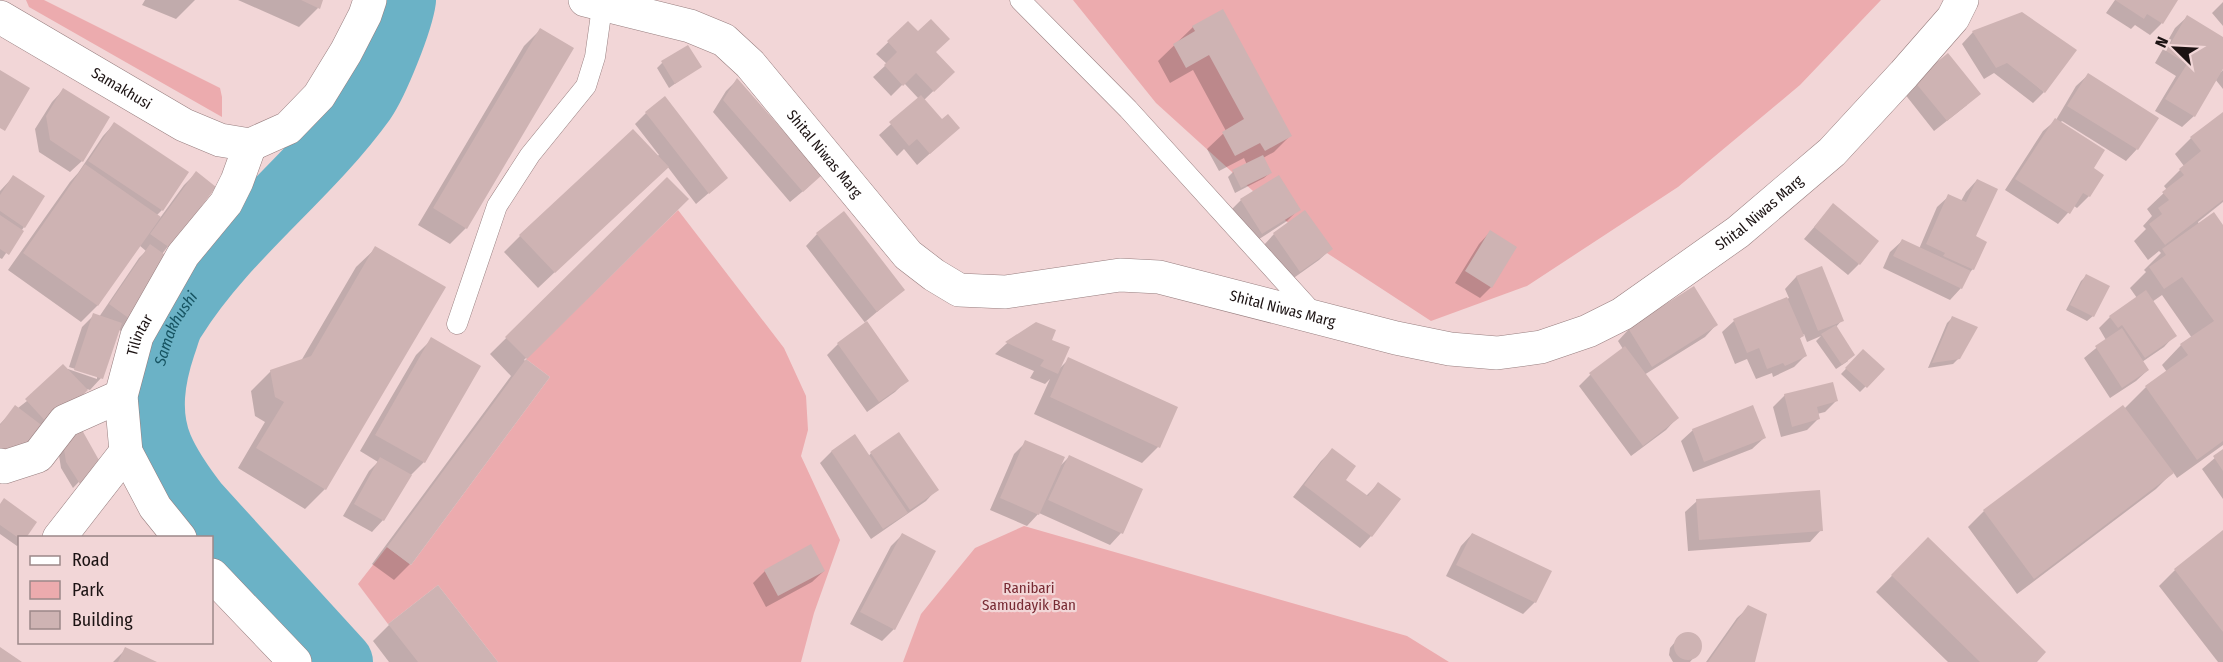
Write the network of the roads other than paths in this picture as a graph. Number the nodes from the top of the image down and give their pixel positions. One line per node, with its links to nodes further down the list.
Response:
1 (370, 0): 7 (street)
2 (1020, 0): 8 (lane)
3 (1962, 0): 8 (street, Shital Niwas Marg)
4 (597, 1): 5 (street, Shital Niwas Marg); 9 (lane)
5 (663, 9): 8 (street, Shital Niwas Marg)
6 (0, 17): 7 (street, Samakhusi)
7 (250, 145): 10 (street, Tilintar)
8 (1318, 318)
9 (457, 324)
10 (121, 396): 11 (street, Tilintar); 12 (street)
11 (126, 452): 13 (street); 14 (street, Tilintar)
12 (0, 465)
13 (60, 536)
14 (179, 536)
15 (213, 576): 16 (street)
16 (295, 662)

